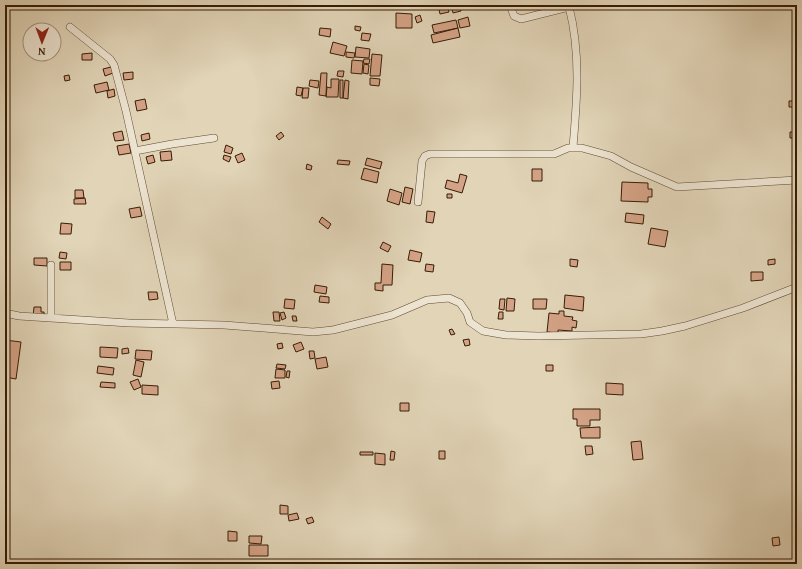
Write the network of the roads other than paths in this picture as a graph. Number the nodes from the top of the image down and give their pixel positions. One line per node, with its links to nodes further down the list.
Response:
1 (510, 5): 2 (street)
2 (571, 6): 5 (street)
3 (70, 27): 6 (street)
4 (214, 138): 6 (street)
5 (573, 147): 7 (street); 8 (street)
6 (135, 151): 13 (street)
7 (797, 180)
8 (418, 202)
9 (51, 265): 12 (street)
10 (797, 287): 13 (street)
11 (5, 313): 12 (street)
12 (51, 318): 13 (street)
13 (173, 324)

